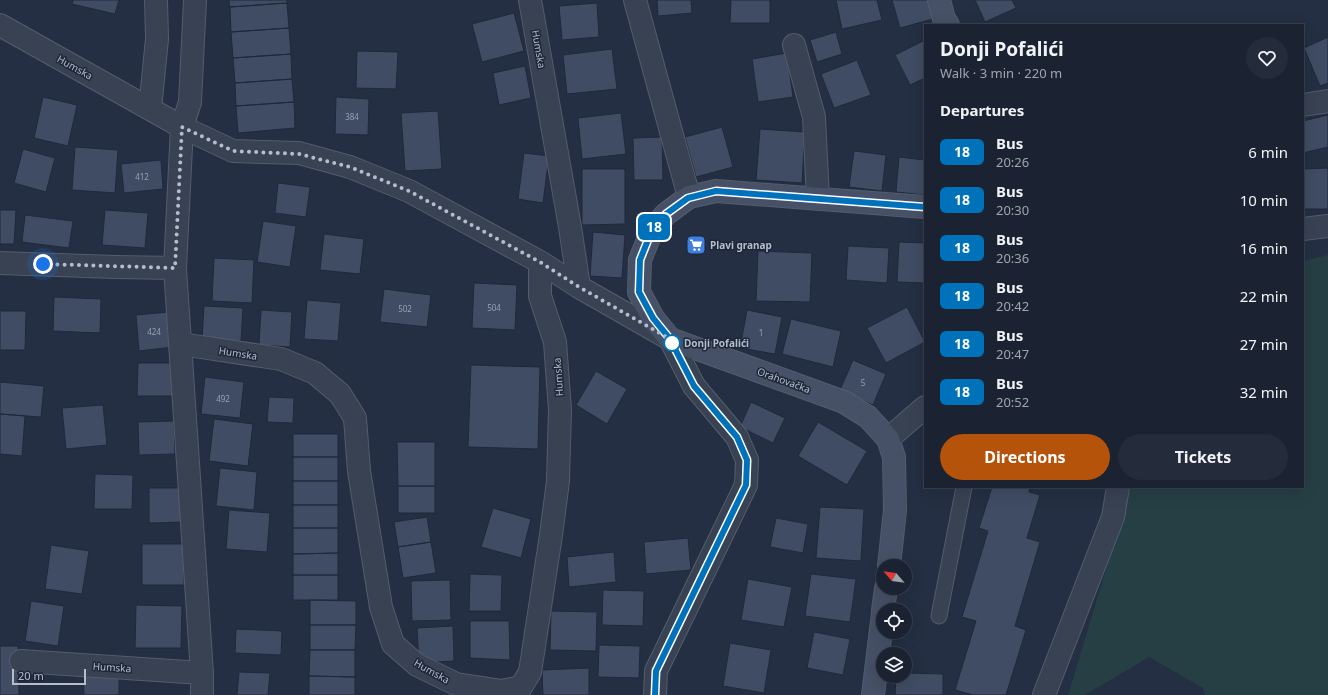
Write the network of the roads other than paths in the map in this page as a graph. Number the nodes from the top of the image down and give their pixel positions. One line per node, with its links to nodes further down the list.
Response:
1 (156, 0): 11 (street)
2 (195, 0): 12 (street)
3 (530, 0): 21 (street, Humska)
4 (634, 0): 13 (street)
5 (939, 0): 6 (street)
6 (947, 24)
7 (0, 25): 11 (street, Humska)
8 (794, 45): 14 (street)
9 (1328, 101): 10 (street)
10 (1304, 105)
11 (150, 109): 12 (street, Humska)
12 (182, 127): 18 (street, Humska); 20 (street)
13 (688, 198): 14 (street); 22 (street)
14 (818, 199): 15 (street)
15 (924, 206)
16 (1328, 226): 17 (street)
17 (1304, 229)
18 (540, 262): 21 (street, Humska); 23 (street, Humska)
19 (0, 263): 20 (street)
20 (175, 268): 23 (street)
21 (579, 287): 22 (street, Humska)
22 (670, 339): 25 (street, Orahovačka); 34 (street)
23 (181, 344): 32 (street)
24 (924, 408): 25 (street)
25 (888, 439): 28 (street)
26 (964, 488): 29 (lane)
27 (1118, 488): 36 (street)
28 (890, 559)
29 (939, 616)
30 (880, 639): 35 (street)
31 (21, 661): 32 (street, Humska)
32 (202, 672): 33 (street)
33 (202, 695)
34 (654, 695)
35 (873, 695)
36 (1044, 695)

